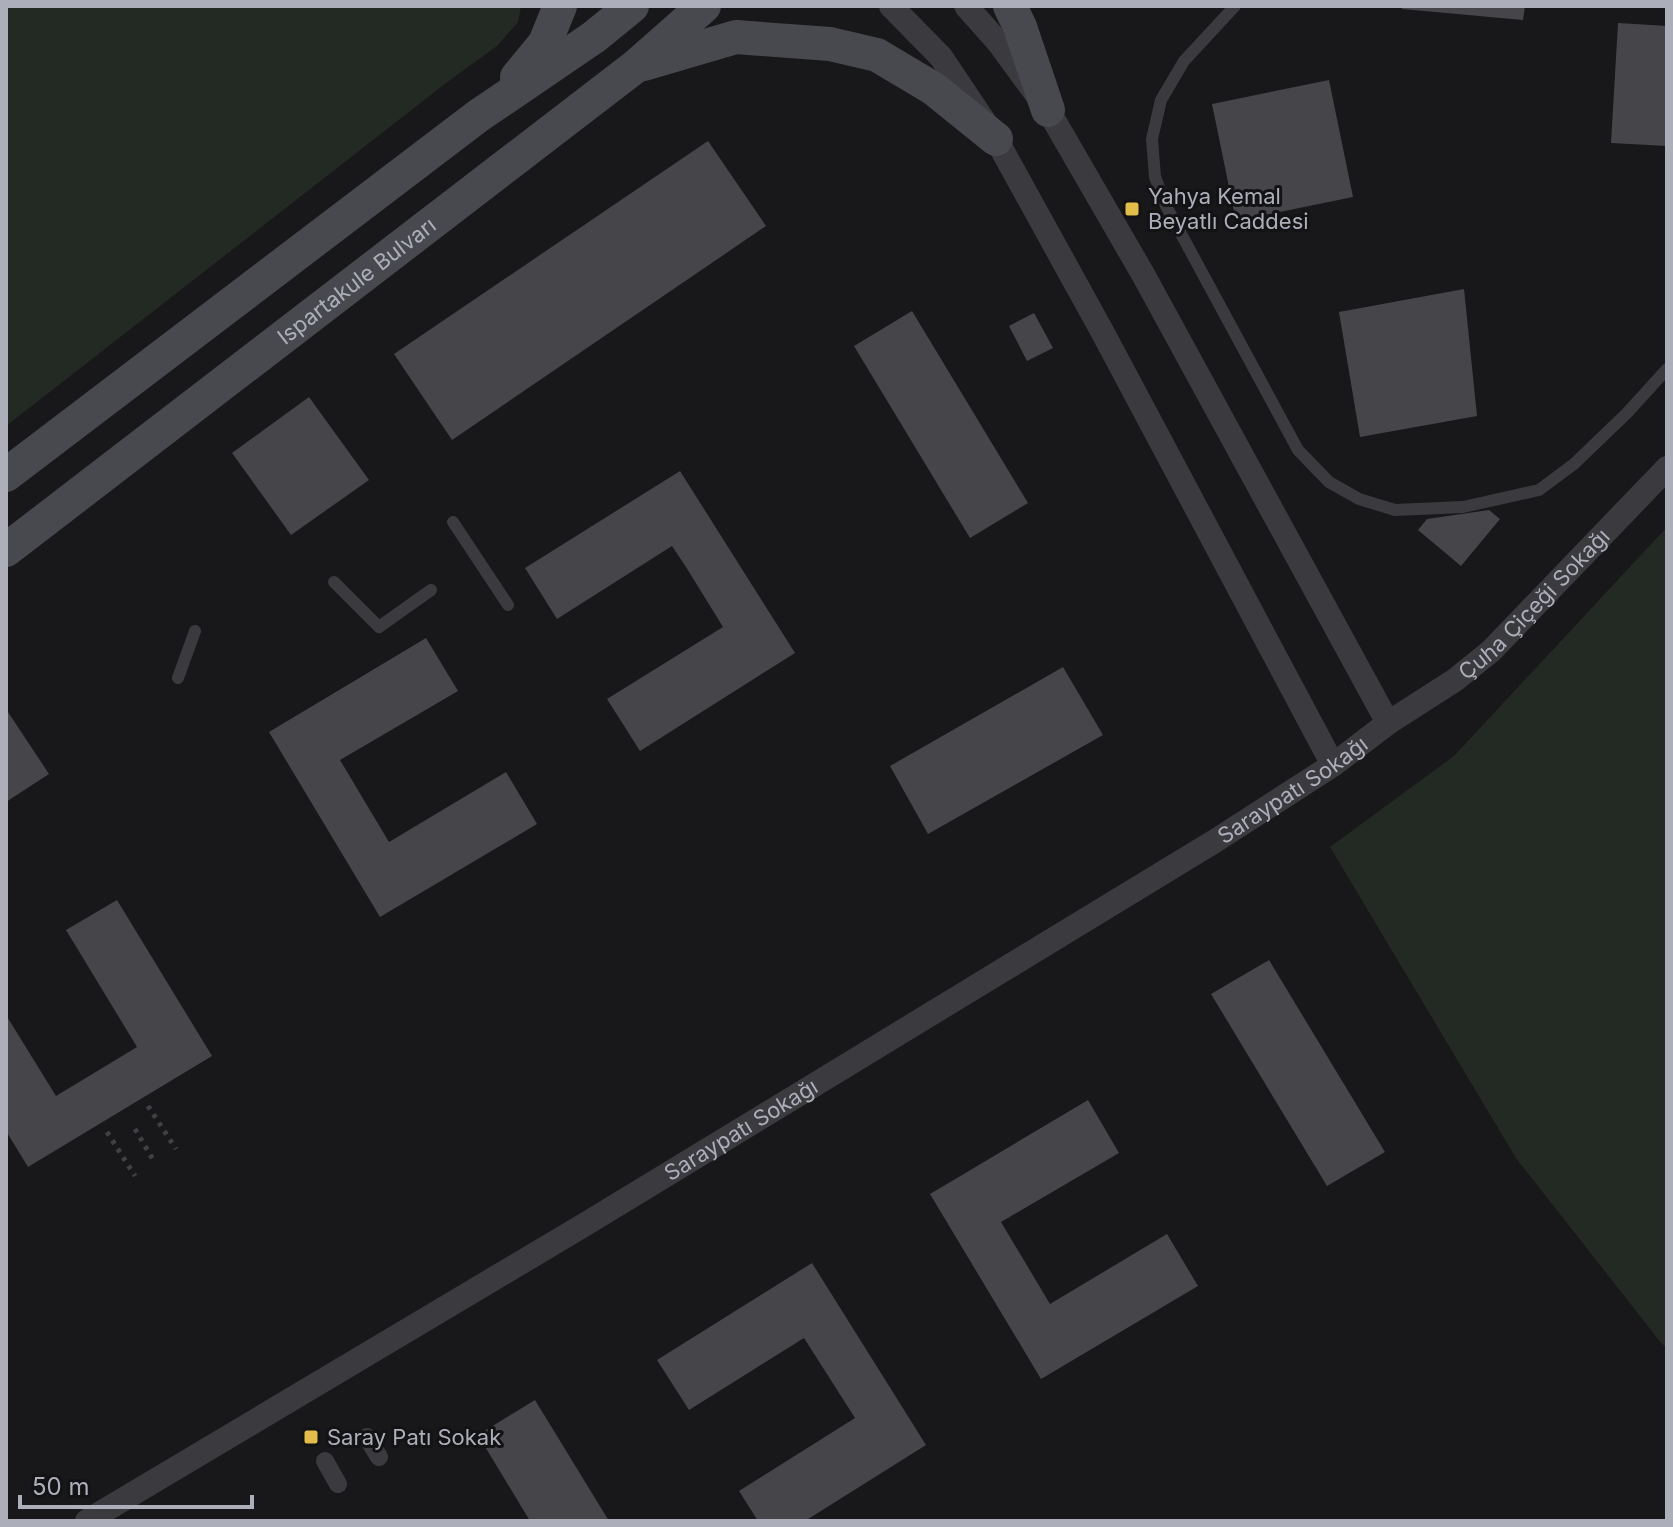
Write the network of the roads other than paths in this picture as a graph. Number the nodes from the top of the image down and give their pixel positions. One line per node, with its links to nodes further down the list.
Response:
1 (560, 6): 10 (main road)
2 (632, 6): 10 (main road)
3 (704, 6): 8 (main road, Ispartakule Bulvarı)
4 (891, 6): 11 (street)
5 (966, 6): 9 (street)
6 (1010, 6): 9 (main road)
7 (1235, 6): 12 (lane)
8 (636, 66): 11 (main road); 16 (main road, Ispartakule Bulvarı)
9 (1048, 110): 22 (street)
10 (478, 116): 14 (main road)
11 (996, 139): 23 (street)
12 (1667, 370)
13 (1667, 468): 22 (street, Çuha Çiçeği Sokağı)
14 (6, 475)
15 (453, 522): 19 (lane)
16 (6, 550)
17 (334, 582): 18 (lane)
18 (431, 590)
19 (508, 605)
20 (195, 631): 21 (lane)
21 (178, 678)
22 (1388, 723): 23 (street, Saraypatı Sokağı)
23 (1333, 765): 28 (street, Saraypatı Sokağı)
24 (367, 1437): 25 (street)
25 (379, 1457)
26 (325, 1461): 27 (street)
27 (338, 1484)
28 (87, 1521)

